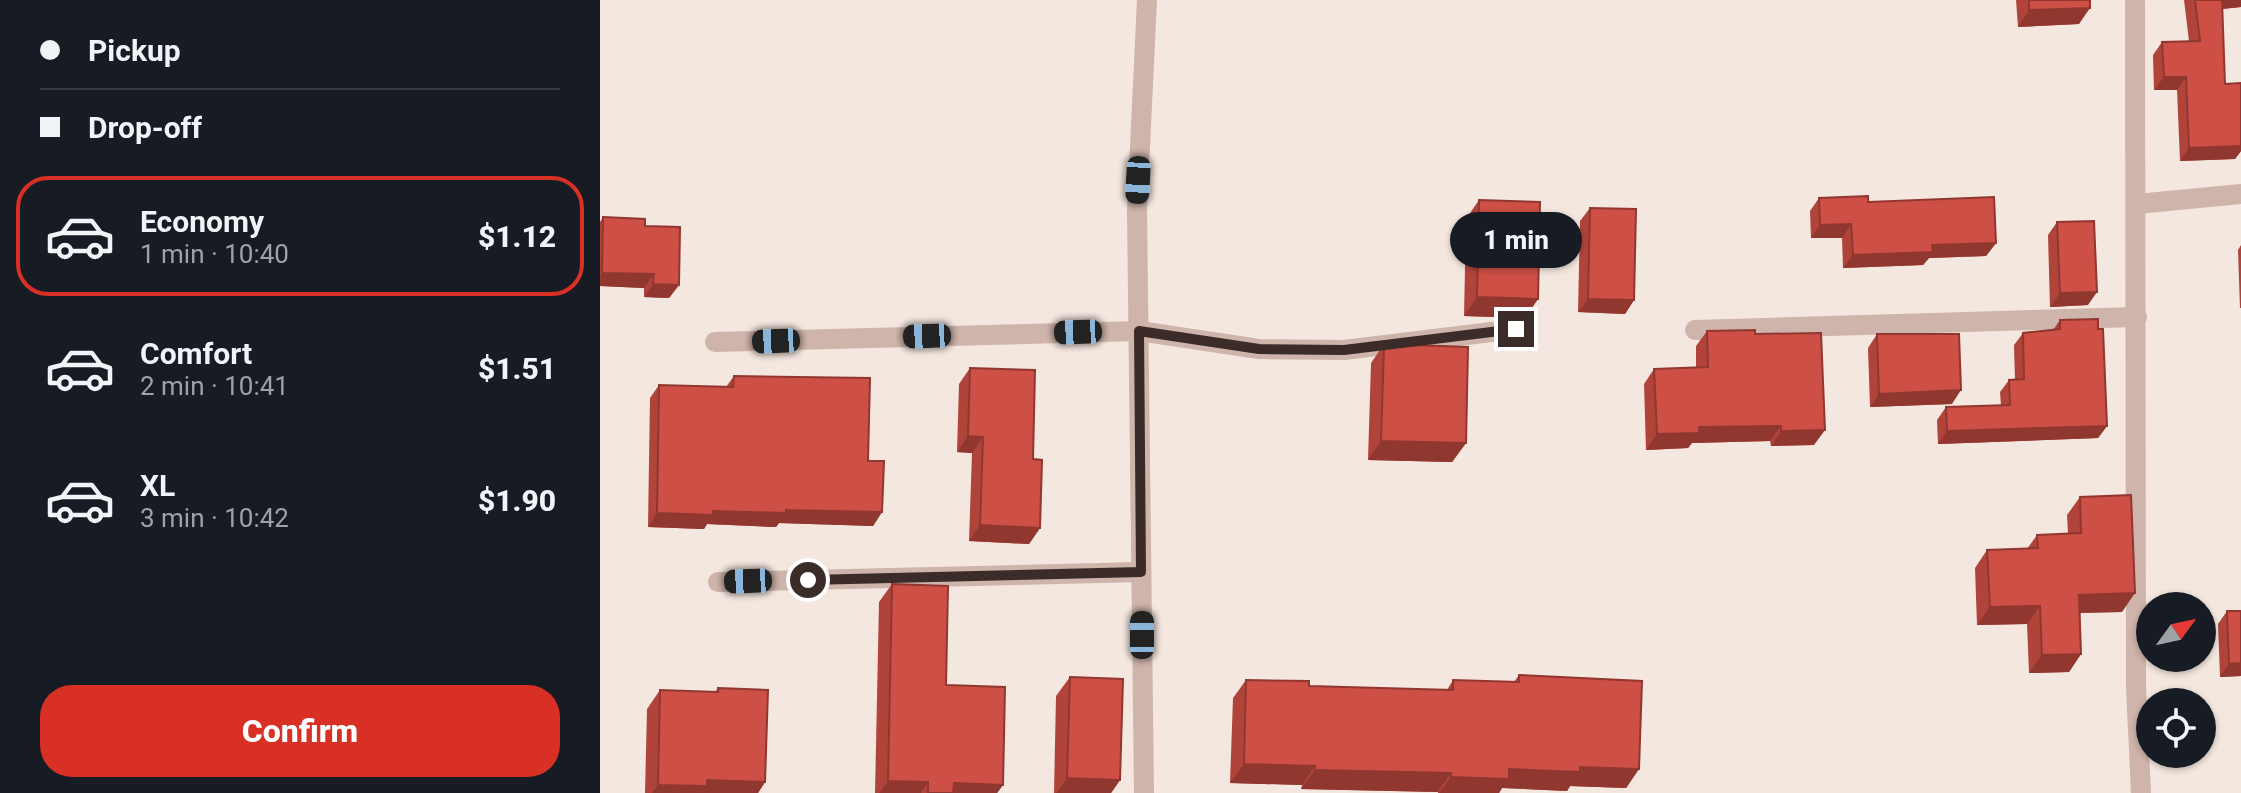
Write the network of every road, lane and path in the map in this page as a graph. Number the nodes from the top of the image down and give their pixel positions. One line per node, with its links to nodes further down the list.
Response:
1 (1147, 0): 8 (street)
2 (2135, 0): 4 (street)
3 (2241, 194): 4 (street)
4 (2137, 204): 5 (street)
5 (2137, 317): 7 (street); 13 (street)
6 (1516, 329): 8 (street)
7 (1695, 330)
8 (1139, 331): 9 (street); 10 (street)
9 (715, 342)
10 (1141, 572): 11 (street); 12 (street)
11 (718, 582)
12 (1144, 793)
13 (2141, 793)

